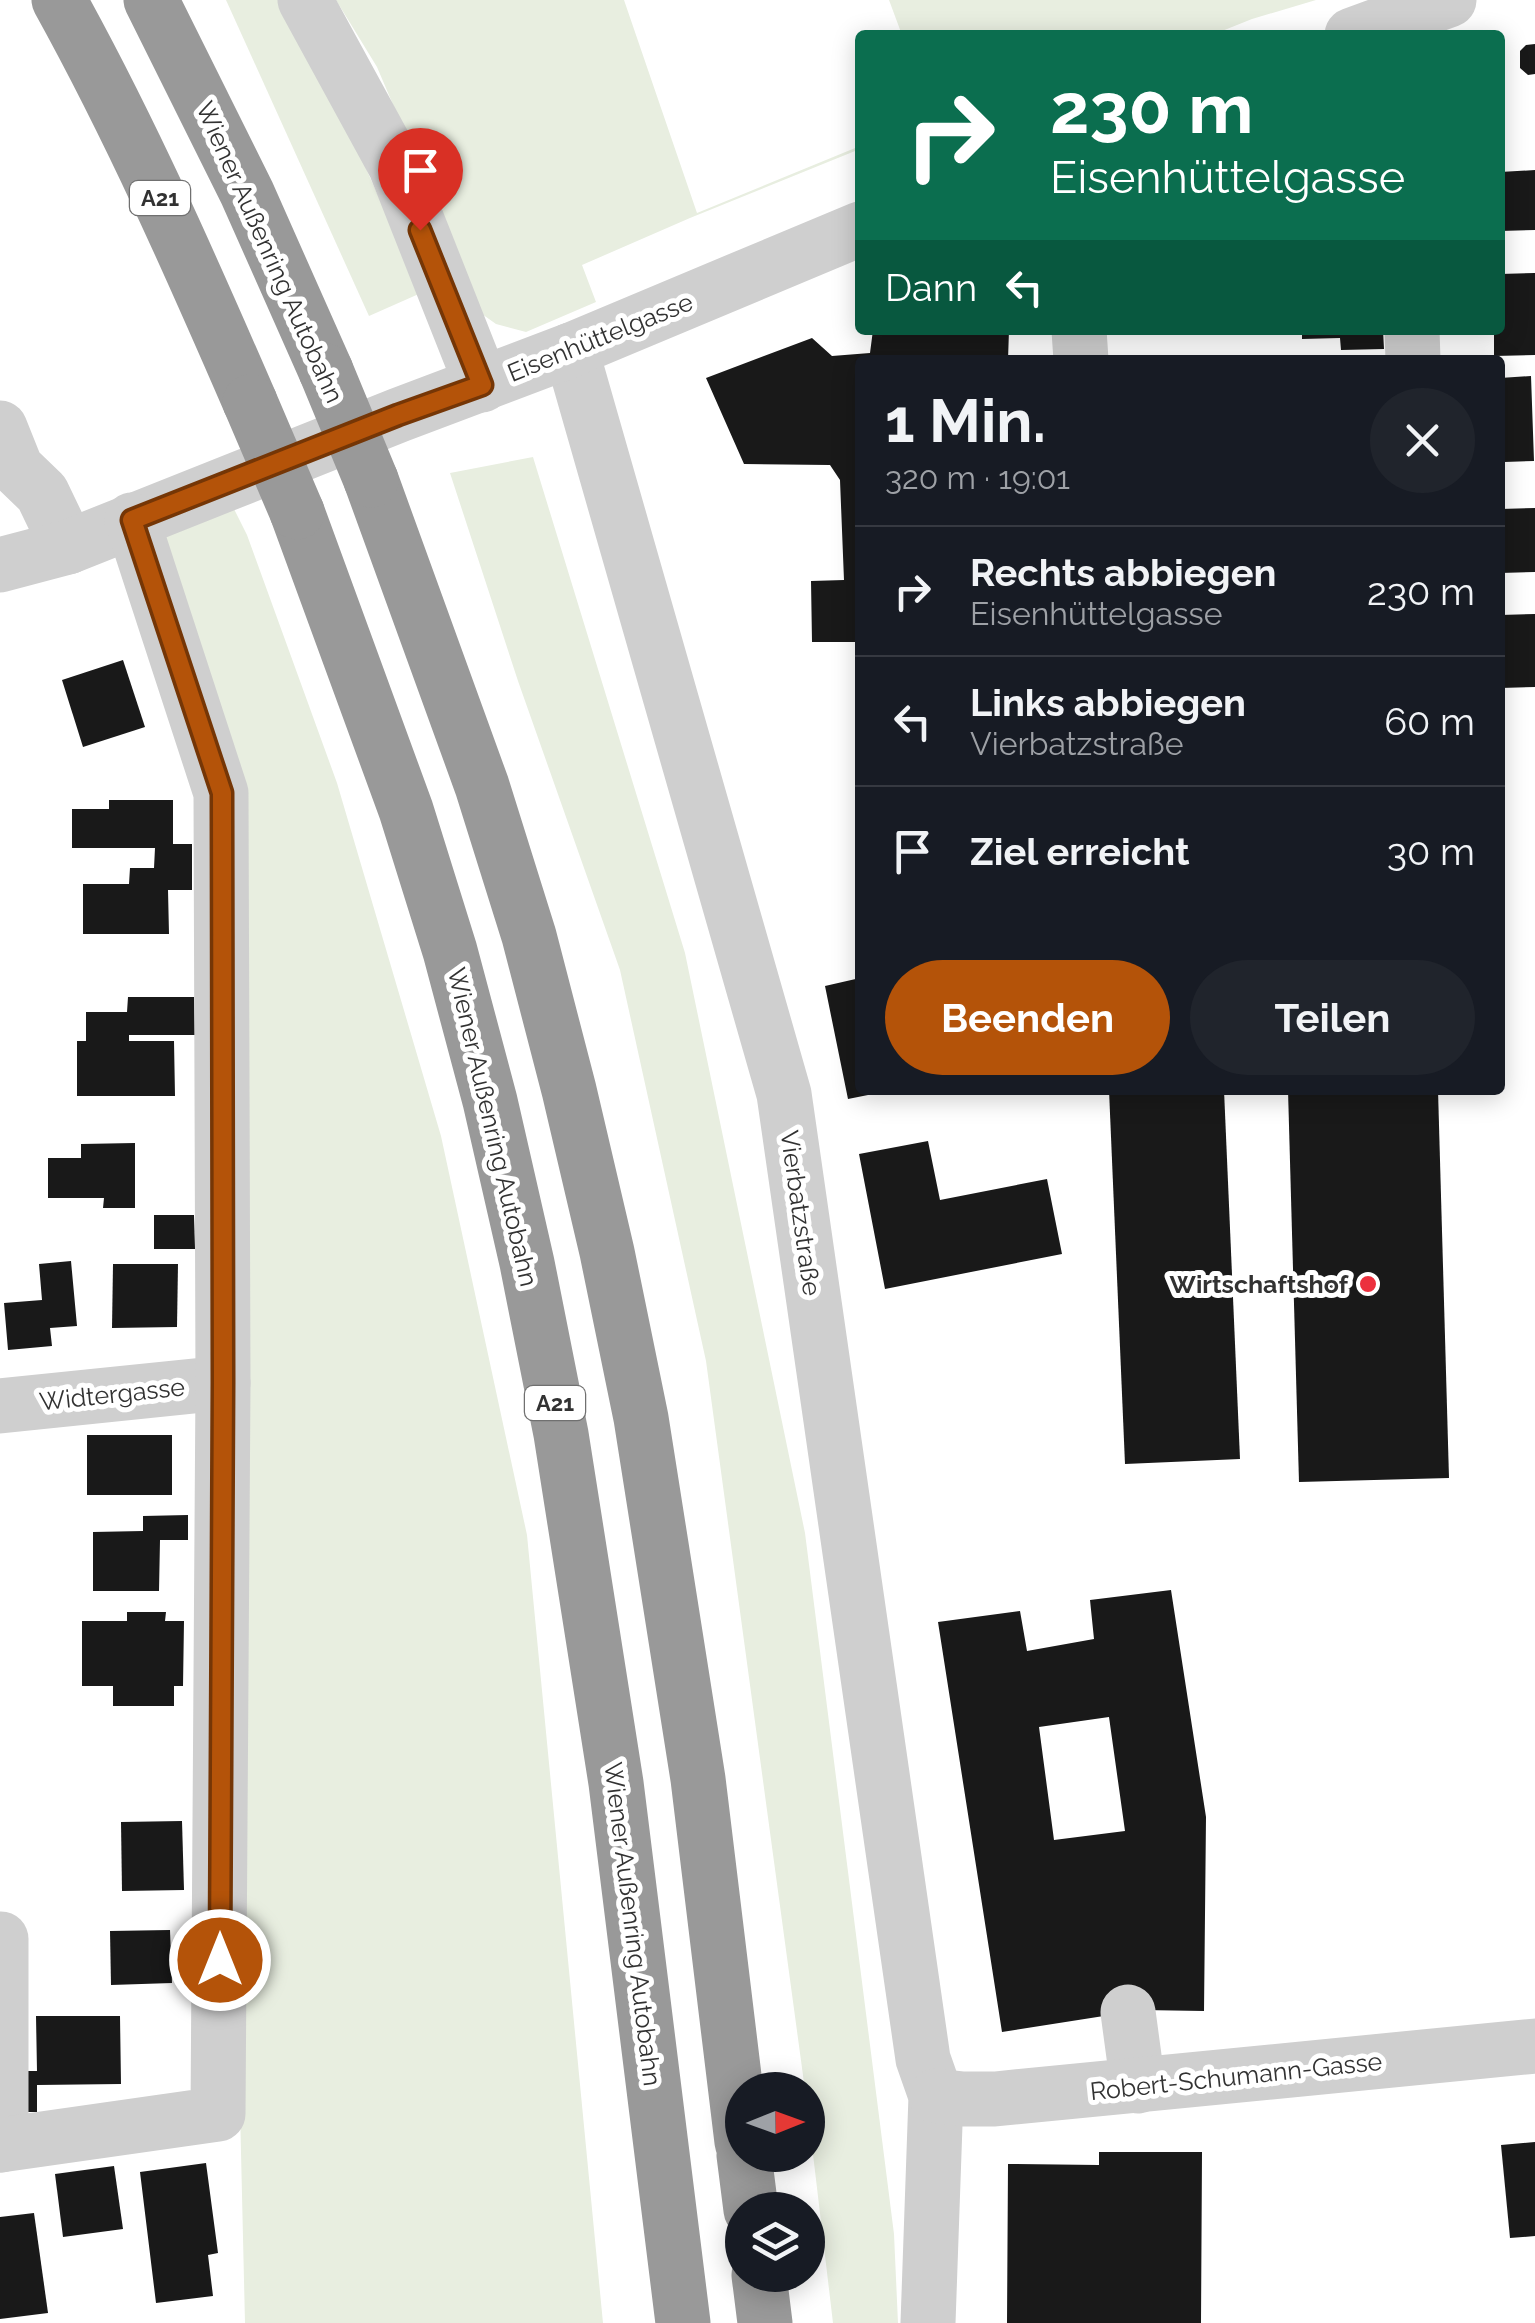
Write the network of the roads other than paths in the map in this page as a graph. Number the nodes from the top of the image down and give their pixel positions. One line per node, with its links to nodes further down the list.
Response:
1 (59, 0): 23 (highway, Wiener Außenring Autobahn / A21, bridge)
2 (151, 0): 18 (highway, Wiener Außenring Autobahn, bridge)
3 (305, 0): 8 (street)
4 (1421, 16): 5 (street)
5 (1370, 30)
6 (855, 231): 7 (street, Eisenhüttelgasse)
7 (570, 350): 8 (street, Eisenhüttelgasse); 20 (street, Vierbatzstraße)
8 (482, 385): 10 (street, Eisenhüttelgasse)
9 (5, 456): 11 (street)
10 (132, 520): 11 (street, Eisenhüttelgasse); 13 (street)
11 (68, 547): 12 (street, Eisenhüttelgasse)
12 (0, 565)
13 (223, 1382): 14 (street, Widtergasse); 21 (street)
14 (0, 1406)
15 (1, 1940): 21 (street)
16 (1128, 2012): 19 (street)
17 (1535, 2046): 19 (street, Robert-Schumann-Gasse)
18 (734, 2072)
19 (1138, 2086): 20 (street, Robert-Schumann-Gasse)
20 (936, 2096): 25 (street, Vierbatzstraße)
21 (0, 2145)
22 (761, 2292): 24 (highway)
23 (683, 2323)
24 (764, 2323)
25 (928, 2323)

